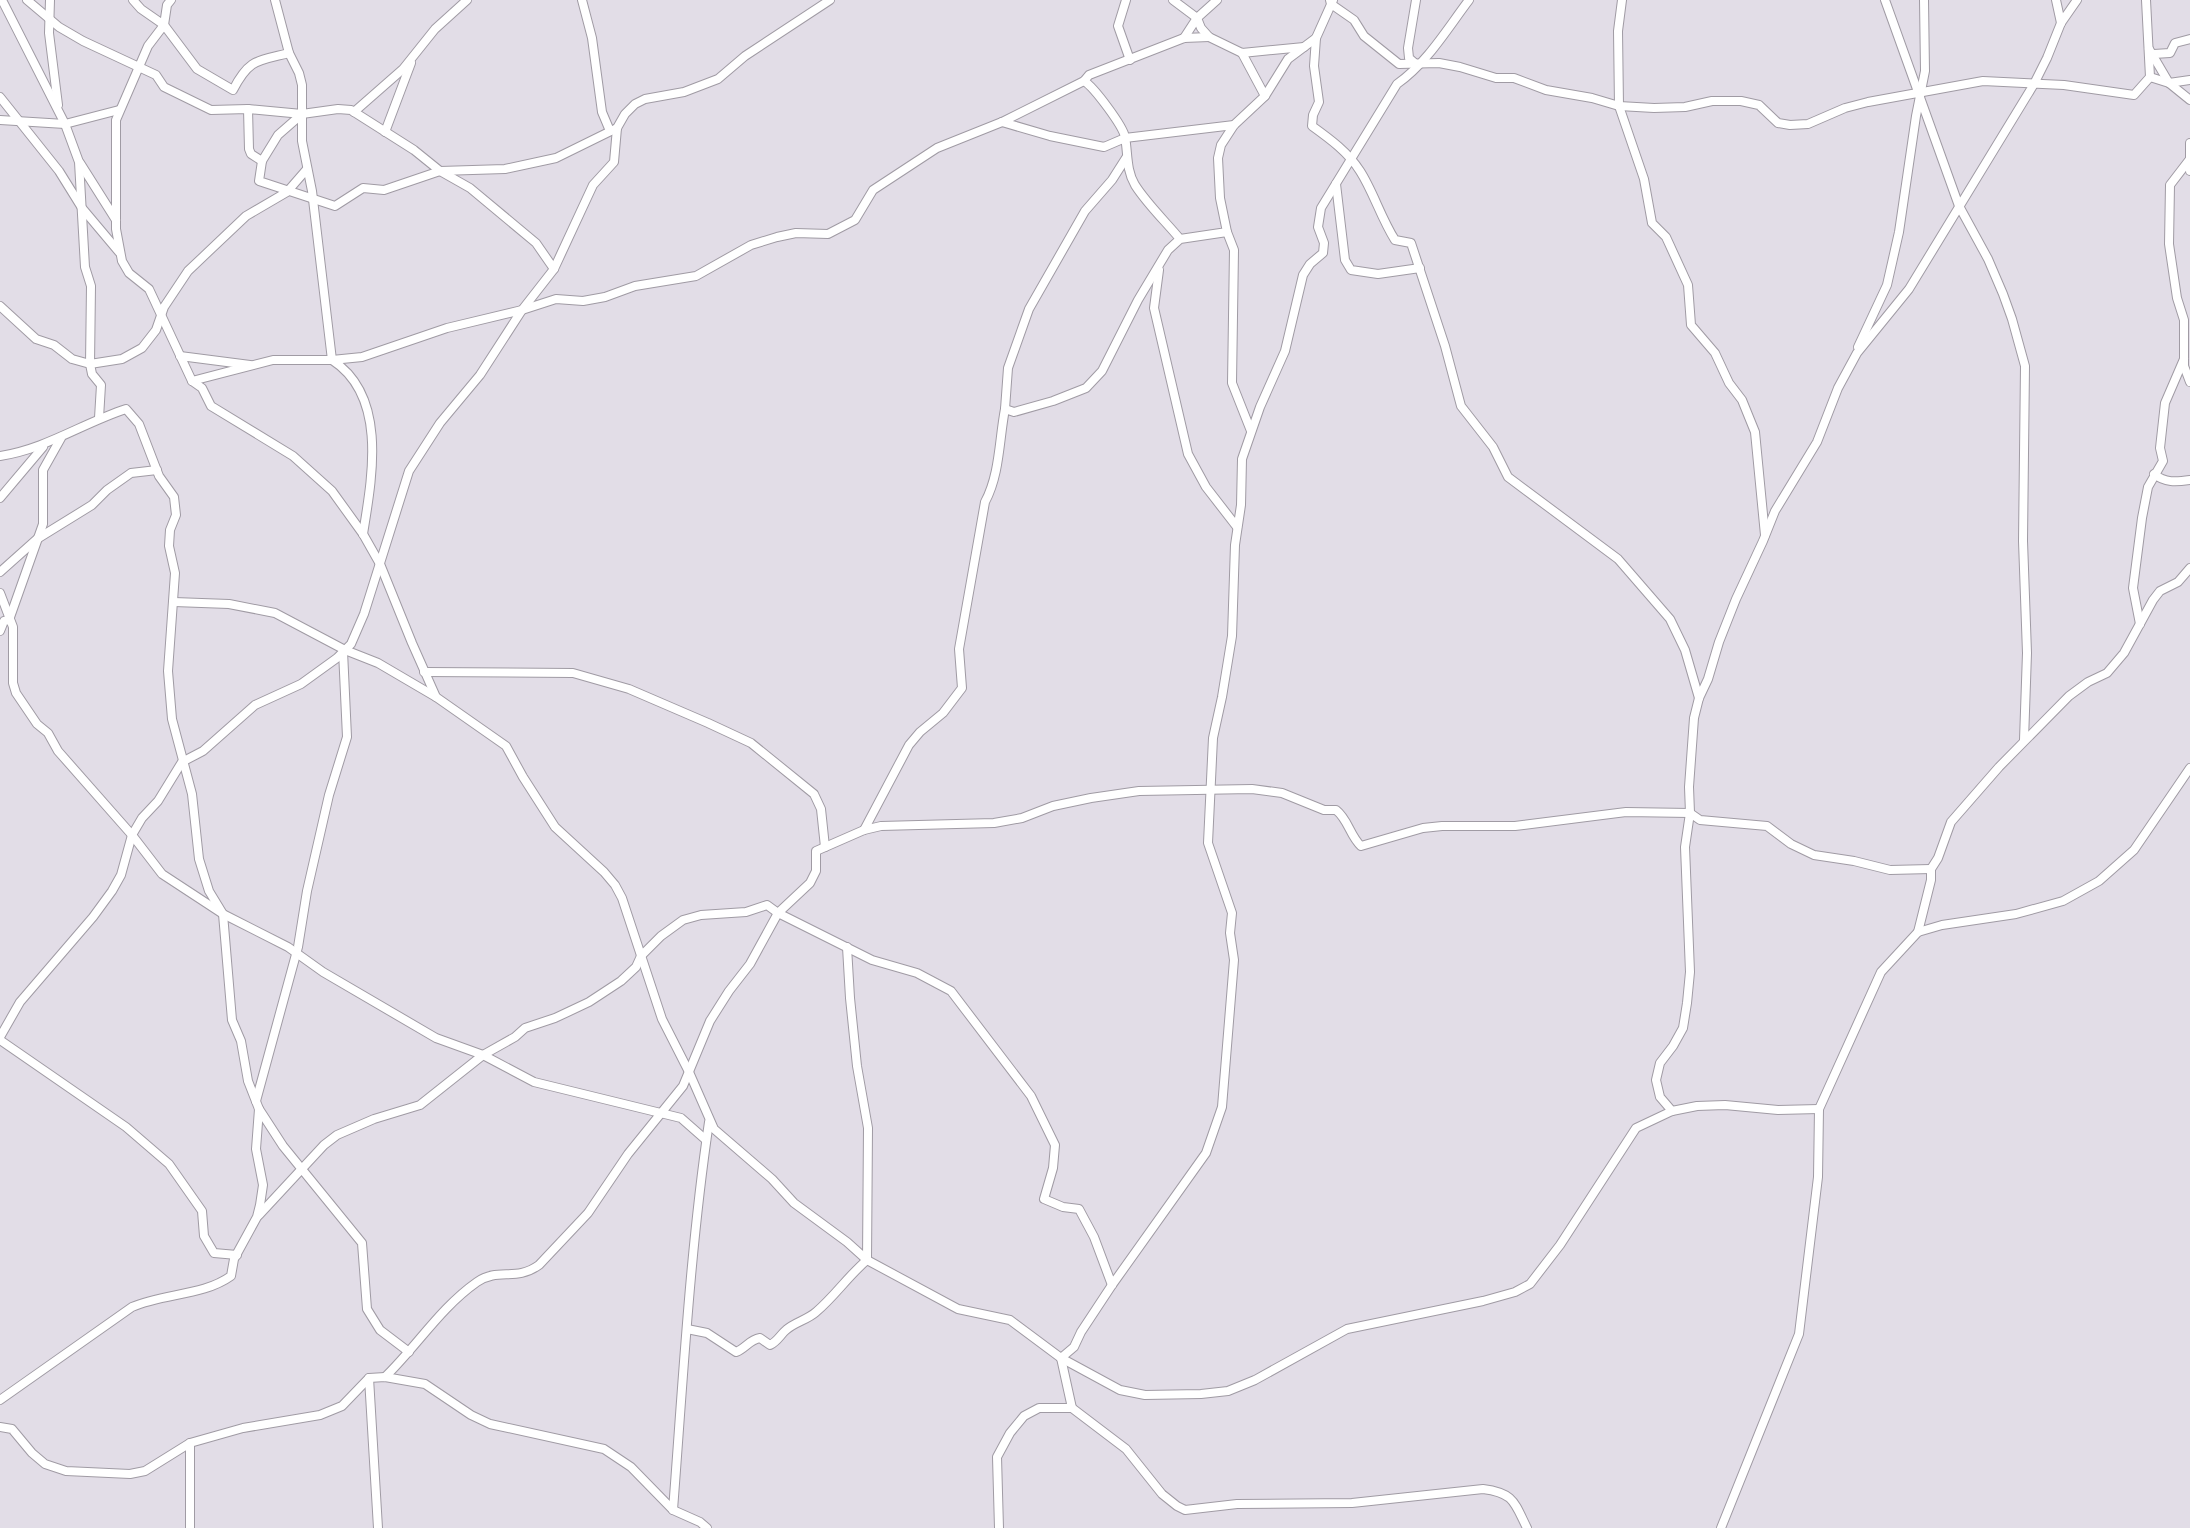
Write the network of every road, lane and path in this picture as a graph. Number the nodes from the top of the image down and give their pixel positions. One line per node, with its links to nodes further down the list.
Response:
1 (2, 0): 50 (street)
2 (27, 0): 23 (street)
3 (50, 0): 23 (street)
4 (133, 0): 25 (street)
5 (171, 0): 25 (street)
6 (275, 0): 32 (street)
7 (467, 0): 34 (street)
8 (582, 0): 58 (street)
9 (830, 0): 58 (street)
10 (1126, 0): 35 (street)
11 (1173, 0): 22 (street)
12 (1217, 0): 22 (street)
13 (1416, 0): 36 (street)
14 (1469, 0): 36 (street)
15 (1622, 0): 47 (street)
16 (1885, 0): 43 (street)
17 (1924, 0): 43 (street)
18 (2056, 0): 24 (street)
19 (2077, 0): 24 (street)
20 (2146, 0): 31 (street)
21 (1331, 1): 28 (street); 36 (street)
22 (1197, 18): 26 (street); 27 (street)
23 (50, 20): 37 (street); 50 (street)
24 (2061, 23): 42 (street)
25 (163, 25): 32 (street); 37 (street)
26 (1209, 37): 27 (street); 33 (street)
27 (1184, 38): 35 (street)
28 (1316, 38): 30 (street); 63 (street)
29 (2190, 39): 31 (street)
30 (1307, 46): 33 (street); 44 (street)
31 (2152, 52): 38 (street); 41 (street)
32 (289, 53): 52 (street)
33 (1242, 53): 44 (street)
34 (415, 54): 51 (street); 59 (street)
35 (1130, 60): 40 (street)
36 (1417, 65): 47 (street); 63 (street)
37 (137, 68): 48 (street); 49 (street)
38 (2150, 77): 41 (street); 42 (street)
39 (2190, 80): 41 (street)
40 (1084, 81): 54 (street); 60 (street)
41 (2169, 83): 46 (street)
42 (2034, 84): 43 (street); 73 (street)
43 (1920, 93): 47 (street); 73 (street); 86 (street)
44 (1265, 96): 57 (street)
45 (0, 97): 55 (street)
46 (2190, 100)
47 (1619, 106): 106 (street)
48 (248, 109): 52 (street); 66 (street)
49 (119, 110): 56 (street); 75 (street)
50 (58, 111): 56 (street)
51 (354, 111): 52 (street); 59 (street)
52 (302, 114): 66 (street); 67 (street)
53 (0, 120): 55 (street)
54 (1002, 122): 60 (street); 83 (street)
55 (19, 123): 56 (street); 74 (street)
56 (65, 124): 65 (street)
57 (1234, 125): 60 (street); 76 (street)
58 (613, 129): 68 (street); 81 (street)
59 (385, 132): 68 (street)
60 (1125, 138): 62 (street)
61 (2190, 143): 64 (street)
62 (1126, 158): 77 (street); 94 (street)
63 (1350, 158): 70 (street); 80 (street)
64 (2190, 159): 69 (street); 84 (street)
65 (79, 162): 74 (street); 75 (street)
66 (262, 162): 71 (street)
67 (307, 169): 71 (street); 72 (street)
68 (440, 171): 72 (street); 81 (street)
69 (2190, 171)
70 (1336, 183): 80 (street); 96 (street)
71 (288, 191): 72 (street); 85 (street)
72 (313, 200): 89 (street)
73 (1959, 206): 86 (street); 120 (street)
74 (82, 208): 78 (street); 90 (street)
75 (116, 220): 78 (street)
76 (1227, 232): 77 (street); 96 (street)
77 (1180, 239): 79 (street)
78 (120, 254): 85 (street)
79 (1159, 268): 94 (street); 104 (street)
80 (1420, 268): 119 (street)
81 (554, 269): 83 (street)
82 (0, 306): 90 (street)
83 (522, 310): 89 (street); 108 (street)
84 (2186, 312): 88 (street)
85 (161, 315): 87 (street); 90 (street)
86 (1857, 353): 106 (street)
87 (180, 356): 91 (street); 92 (street)
88 (2184, 359): 93 (street); 101 (street)
89 (332, 360): 91 (street); 105 (street)
90 (90, 364): 95 (street)
91 (257, 365): 92 (street)
92 (192, 381): 105 (street)
93 (2190, 382)
94 (1004, 409): 125 (street)
95 (99, 418): 97 (street); 100 (street)
96 (1251, 431): 104 (street)
97 (63, 436): 98 (street); 107 (street)
98 (45, 445): 99 (street); 103 (street)
99 (0, 456)
100 (157, 470): 107 (street); 112 (street)
101 (2154, 474): 102 (street); 114 (street)
102 (2190, 480)
103 (0, 498)
104 (1237, 527): 123 (street)
105 (363, 534): 108 (street)
106 (1765, 535): 119 (street)
107 (37, 539): 110 (street); 113 (street)
108 (380, 564): 116 (street); 117 (street)
109 (2190, 568): 114 (street)
110 (0, 572)
111 (0, 593): 113 (street)
112 (174, 602): 116 (street); 121 (street)
113 (9, 620): 115 (street); 126 (street)
114 (2140, 627): 120 (street)
115 (0, 631)
116 (344, 650): 118 (street); 121 (street); 133 (street)
117 (424, 671): 118 (street); 127 (street)
118 (436, 697): 134 (street)
119 (1699, 698): 124 (street)
120 (2024, 740): 128 (street)
121 (182, 762): 126 (street); 130 (street)
122 (2190, 768): 131 (street)
123 (1211, 789): 124 (street); 125 (street); 148 (street)
124 (1690, 813): 128 (street); 140 (street)
125 (864, 830): 127 (street)
126 (132, 835): 130 (street); 135 (street)
127 (825, 847): 129 (street)
128 (1931, 869): 131 (street)
129 (778, 913): 132 (street); 134 (street); 137 (street)
130 (222, 914): 133 (street); 138 (street)
131 (1918, 932): 139 (street)
132 (847, 947): 147 (street); 148 (street)
133 (295, 953): 136 (street); 138 (street)
134 (641, 956): 136 (street); 137 (street)
135 (0, 1038): 146 (street)
136 (483, 1055): 141 (street); 144 (street)
137 (690, 1072): 141 (street); 142 (street)
138 (258, 1105): 144 (street); 145 (street)
139 (1819, 1109): 140 (street); 164 (street)
140 (1672, 1111): 151 (street)
141 (662, 1112): 143 (street); 150 (street)
142 (709, 1122): 143 (street); 147 (street)
143 (706, 1140): 149 (street)
144 (303, 1169): 145 (street); 150 (street)
145 (257, 1217): 146 (street)
146 (237, 1255): 154 (street)
147 (867, 1260): 149 (street); 151 (street)
148 (1112, 1285): 151 (street)
149 (687, 1329): 158 (street)
150 (409, 1352): 152 (street)
151 (1061, 1358): 155 (street)
152 (385, 1377): 153 (street); 158 (street)
153 (369, 1378): 157 (street); 160 (street)
154 (0, 1400)
155 (1072, 1408): 162 (street); 163 (street)
156 (0, 1427): 157 (street)
157 (190, 1443): 159 (street)
158 (673, 1510): 161 (street)
159 (190, 1528)
160 (378, 1528)
161 (707, 1528)
162 (999, 1528)
163 (1527, 1528)
164 (1721, 1528)

